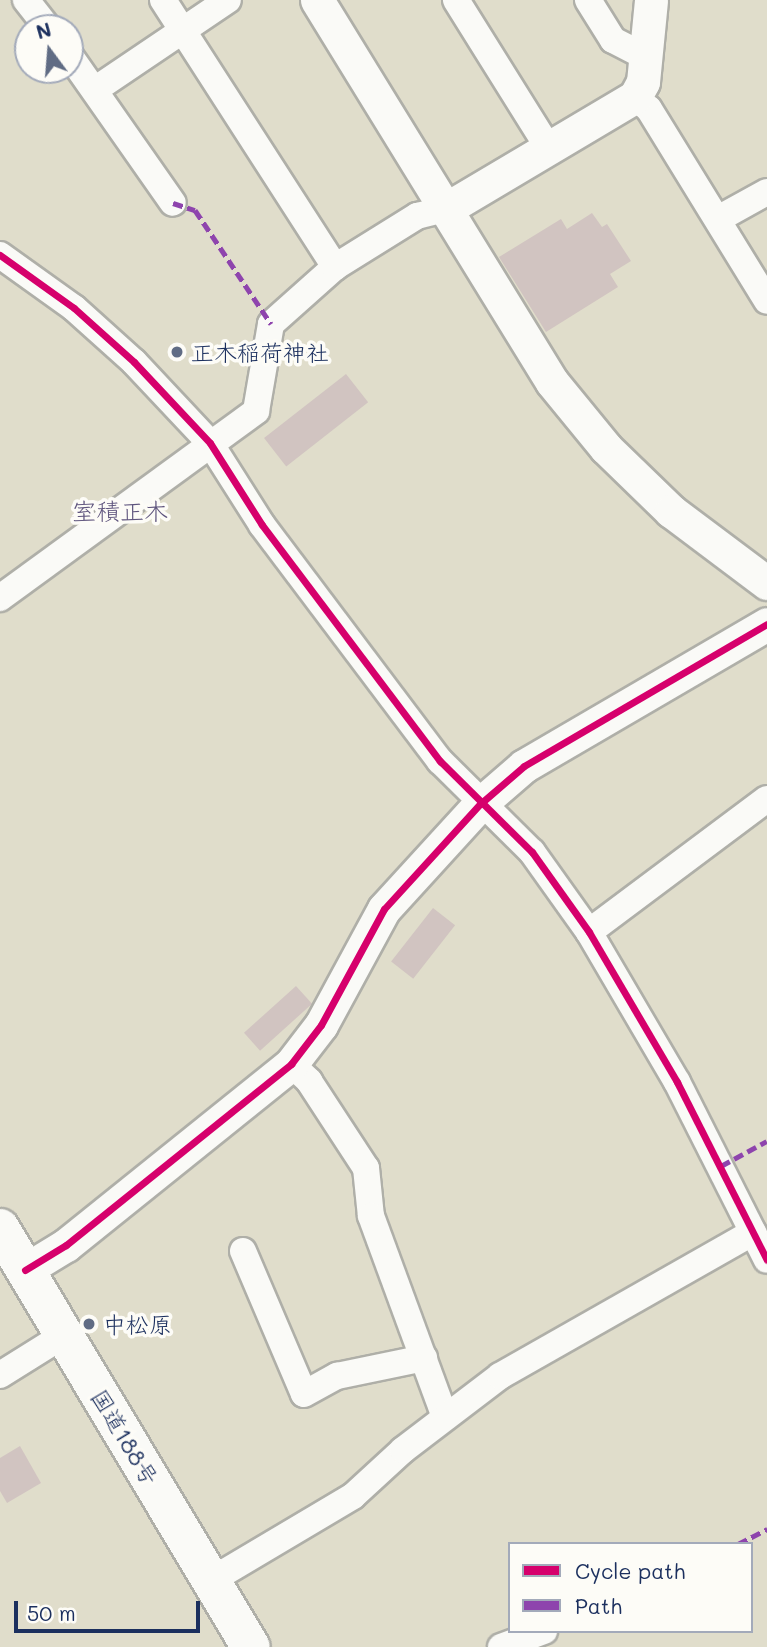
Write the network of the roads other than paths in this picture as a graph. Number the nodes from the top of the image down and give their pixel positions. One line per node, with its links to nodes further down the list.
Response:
1 (26, 0): 8 (street)
2 (163, 0): 9 (street)
3 (228, 0): 9 (street)
4 (317, 0): 17 (street)
5 (456, 0): 14 (street)
6 (588, 0): 10 (street)
7 (651, 0): 10 (street)
8 (37, 14)
9 (184, 30): 12 (street); 20 (street)
10 (646, 57): 13 (street)
11 (84, 74): 12 (street)
12 (96, 89): 16 (street)
13 (635, 97): 14 (street); 18 (street)
14 (549, 149): 17 (street)
15 (767, 192): 18 (street)
16 (173, 203)
17 (446, 209): 20 (street); 23 (street)
18 (718, 219): 21 (street)
19 (0, 255): 22 (street)
20 (335, 267): 22 (street)
21 (767, 301)
22 (210, 443): 24 (street); 27 (street)
23 (767, 583)
24 (0, 598)
25 (767, 624): 27 (street)
26 (767, 799): 28 (street)
27 (480, 804): 28 (street); 29 (street)
28 (589, 932): 31 (street)
29 (291, 1064): 34 (street); 36 (street)
30 (0, 1228): 34 (highway, 国道188号)
31 (753, 1232): 33 (street); 38 (street)
32 (243, 1251): 36 (street)
33 (767, 1260)
34 (25, 1269): 35 (highway, 国道188号)
35 (64, 1335): 37 (street); 39 (highway, 国道188号)
36 (424, 1358): 38 (street)
37 (0, 1375)
38 (445, 1417): 39 (street)
39 (210, 1581): 41 (highway, 国道188号)
40 (539, 1633): 42 (street)
41 (251, 1647)
42 (501, 1647)

